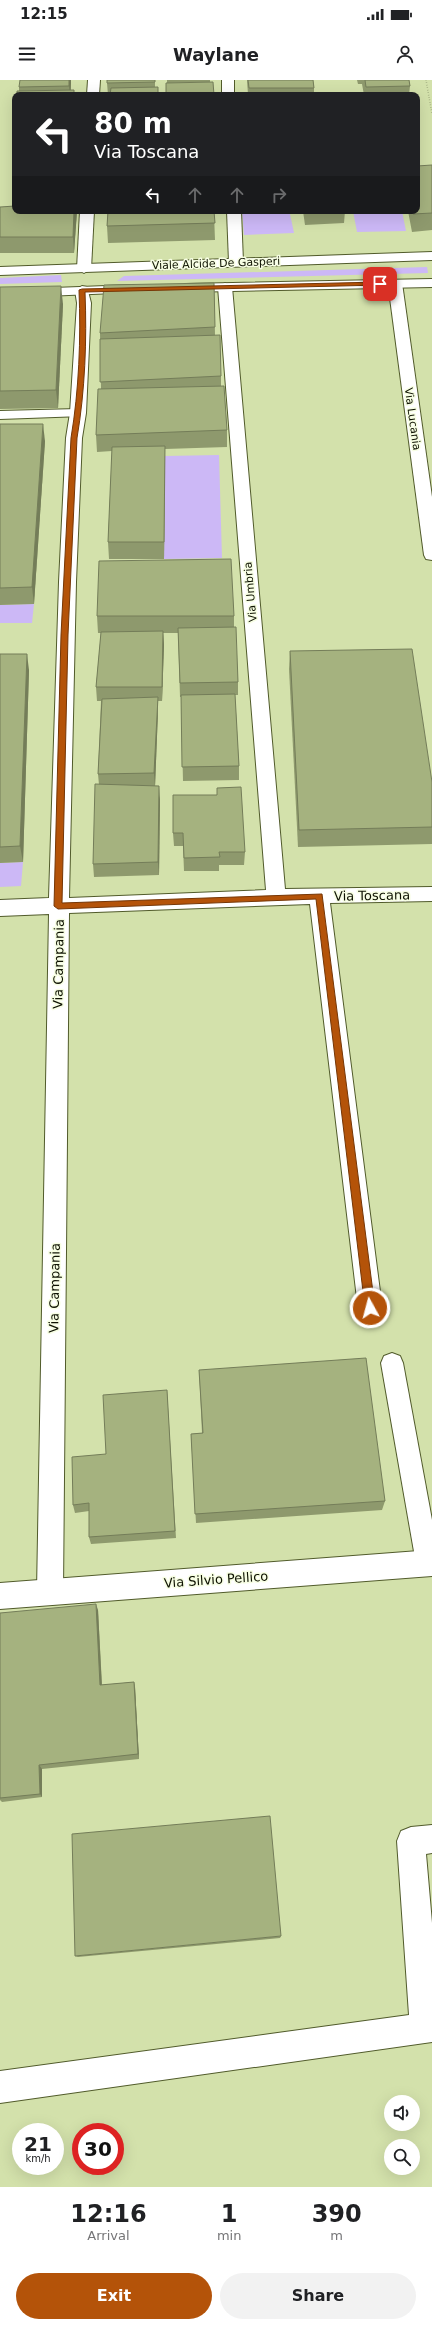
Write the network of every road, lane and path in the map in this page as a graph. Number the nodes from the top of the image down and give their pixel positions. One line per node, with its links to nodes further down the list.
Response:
1 (94, 80): 4 (street)
2 (228, 80): 5 (street)
3 (426, 80): 6 (path)
4 (93, 92)
5 (228, 92)
6 (432, 114)
7 (87, 214): 11 (street)
8 (234, 214): 10 (street)
9 (432, 256): 10 (street, Viale Alcide De Gasperi)
10 (236, 262): 11 (street, Viale Alcide De Gasperi)
11 (84, 269): 12 (street, Viale Alcide De Gasperi)
12 (0, 271)
13 (395, 283): 14 (street, Viale Alcide De Gasperi); 15 (street, Viale Alcide De Gasperi); 22 (street, Via Lucania)
14 (432, 283)
15 (225, 287): 16 (street, Viale Alcide De Gasperi); 25 (street, Via Umbria)
16 (169, 288)
17 (145, 289): 18 (street, Viale Alcide De Gasperi)
18 (82, 290): 19 (street, Viale Alcide De Gasperi); 20 (street, Via Campania)
19 (0, 294)
20 (78, 412): 21 (lane); 26 (street, Via Campania)
21 (0, 415)
22 (432, 555)
23 (432, 894): 24 (street, Via Toscana)
24 (319, 896): 25 (street, Via Toscana); 28 (street)
25 (276, 897): 26 (street, Via Toscana)
26 (58, 906): 27 (street, Via Toscana); 31 (street, Via Campania)
27 (0, 908)
28 (370, 1308)
29 (392, 1363): 30 (lane)
30 (430, 1563): 31 (street, Via Silvio Pellico)
31 (50, 1591): 32 (street, Via Silvio Pellico)
32 (0, 1596)
33 (432, 1839): 34 (street)
34 (428, 2027): 35 (street)
35 (0, 2087)

